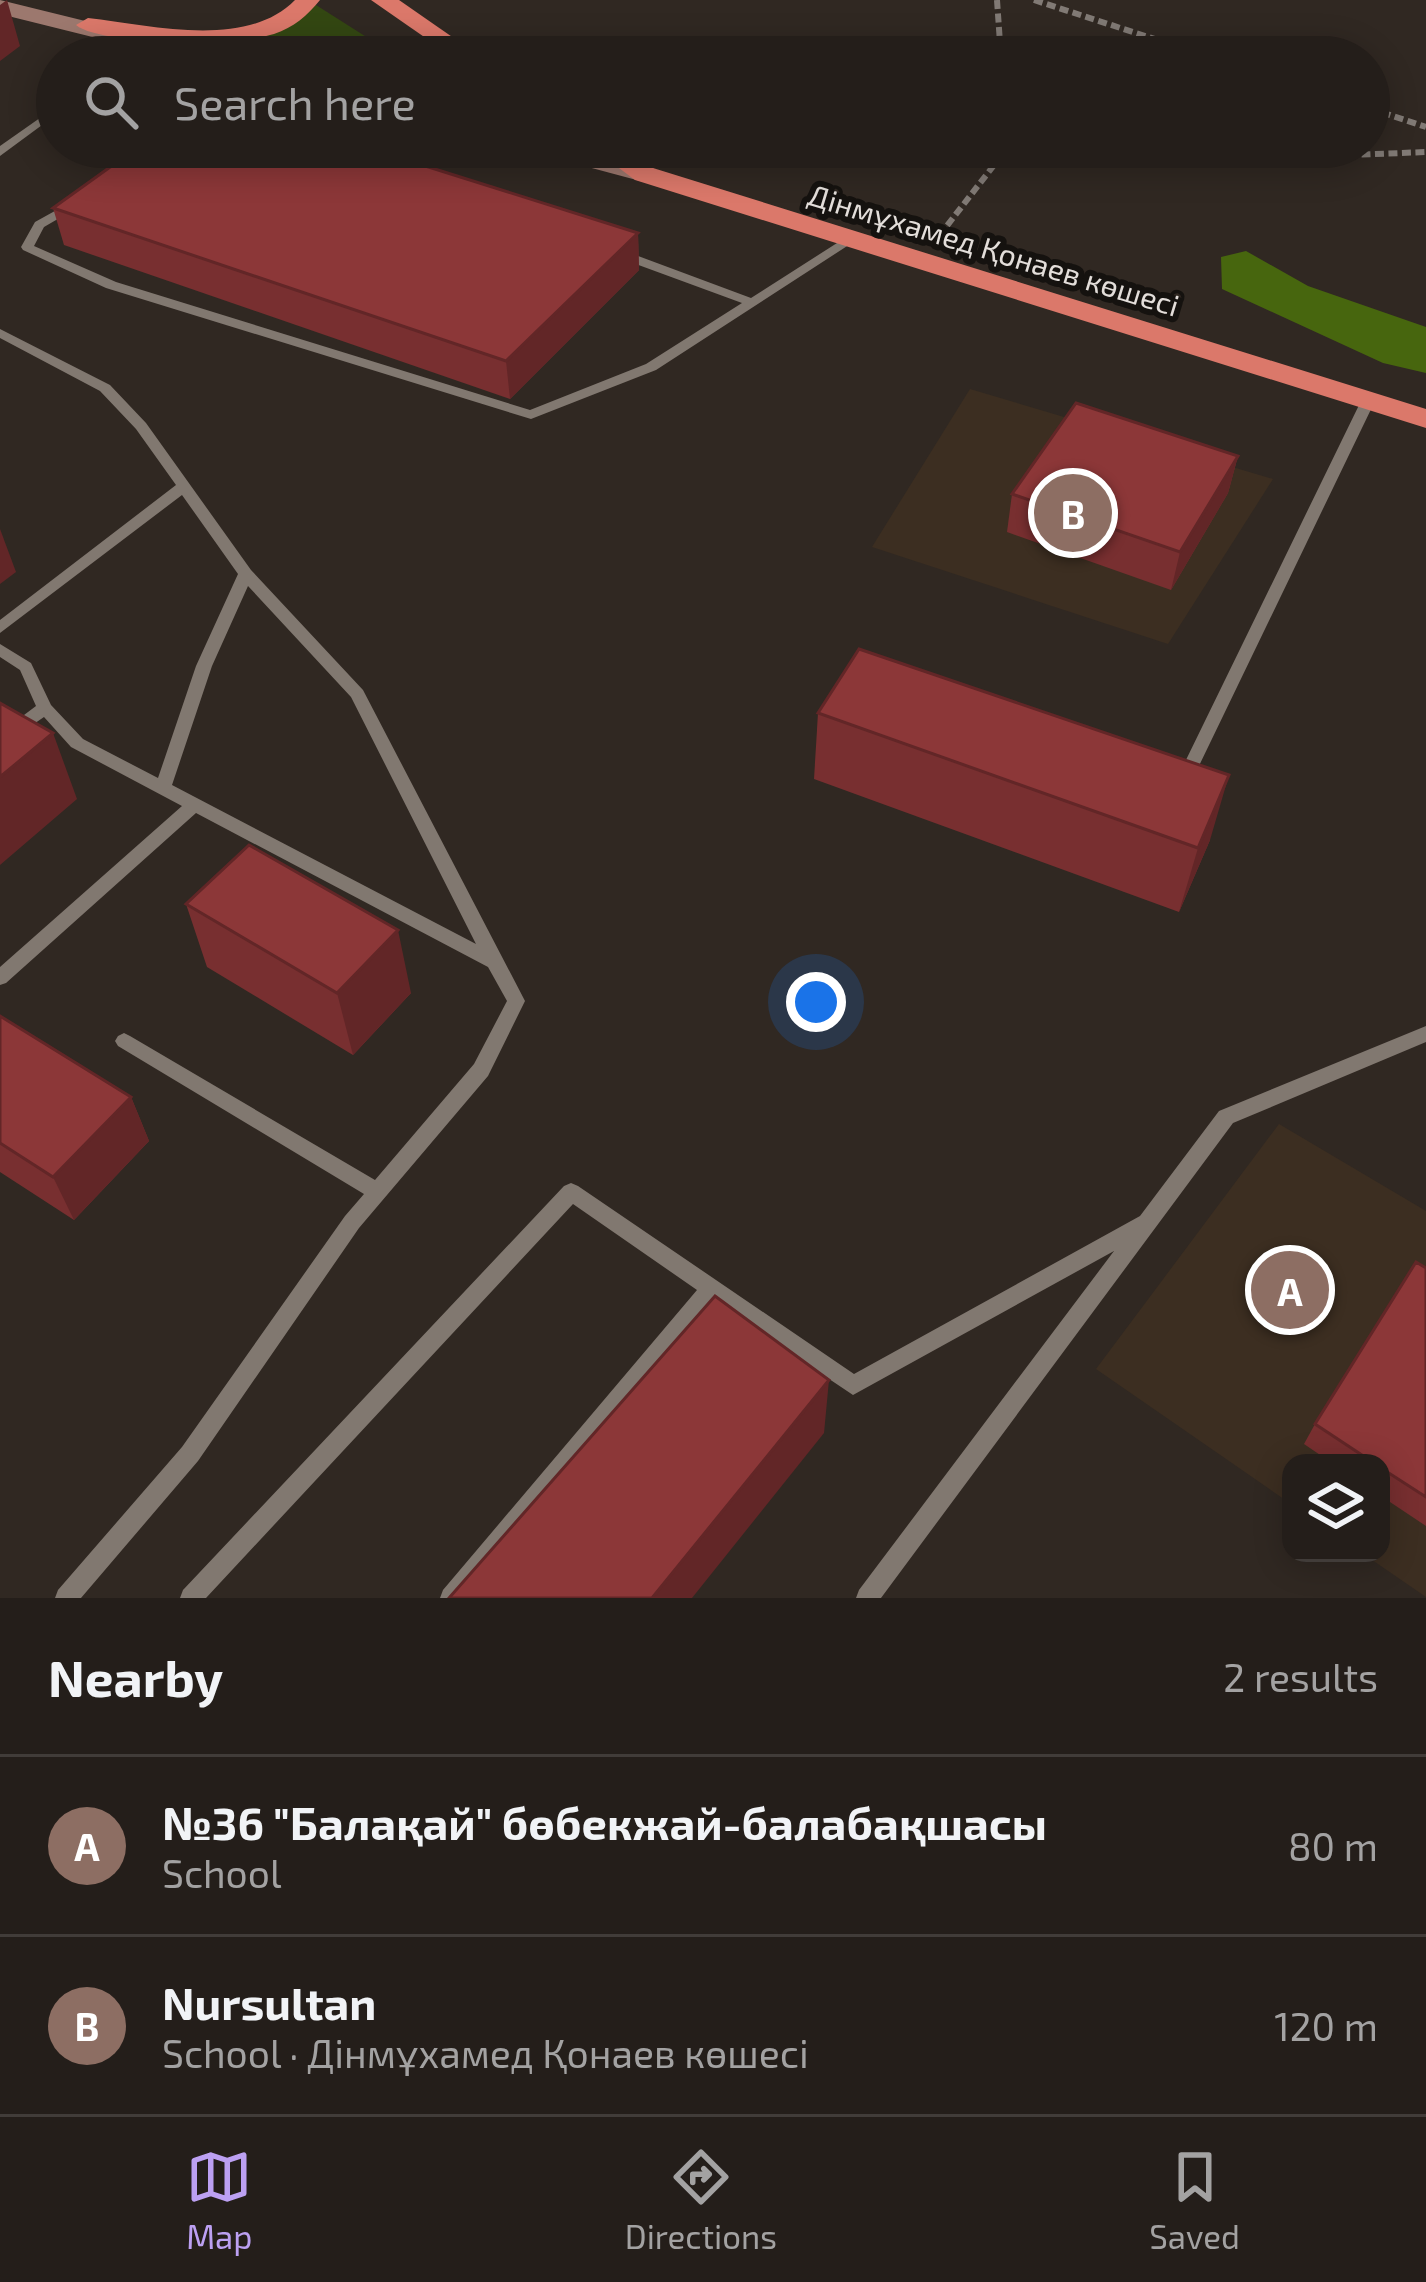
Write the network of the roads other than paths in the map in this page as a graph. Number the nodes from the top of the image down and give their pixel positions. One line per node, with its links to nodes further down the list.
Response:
1 (308, 0): 4 (highway)
2 (383, 0): 6 (highway)
3 (0, 7): 4 (street)
4 (88, 25): 5 (street)
5 (128, 36)
6 (437, 36)
7 (36, 125): 8 (lane)
8 (0, 152)
9 (621, 168): 11 (street, Дінмұхамед Қонаев көшесі)
10 (635, 168): 11 (highway)
11 (644, 174): 13 (highway, Дінмұхамед Қонаев көшесі)
12 (86, 197): 15 (lane)
13 (852, 239): 15 (lane); 17 (highway, Дінмұхамед Қонаев көшесі)
14 (598, 247): 15 (lane)
15 (748, 301)
16 (0, 333): 19 (lane)
17 (1368, 401): 18 (highway, Дінмұхамед Қонаев көшесі); 25 (lane)
18 (1426, 419)
19 (184, 486): 20 (lane); 21 (lane)
20 (246, 574): 26 (lane); 28 (lane)
21 (0, 628)
22 (0, 649): 23 (lane)
23 (45, 708): 24 (lane); 26 (lane)
24 (0, 741)
25 (1167, 764)
26 (163, 788): 27 (lane)
27 (194, 805): 28 (lane); 29 (lane)
28 (494, 962): 32 (lane)
29 (0, 978)
30 (1426, 1034): 33 (lane)
31 (124, 1041): 32 (lane)
32 (378, 1192): 35 (lane)
33 (1148, 1222): 34 (lane); 38 (lane)
34 (711, 1288): 36 (lane); 37 (lane)
35 (66, 1598)
36 (191, 1598)
37 (451, 1598)
38 (867, 1598)

